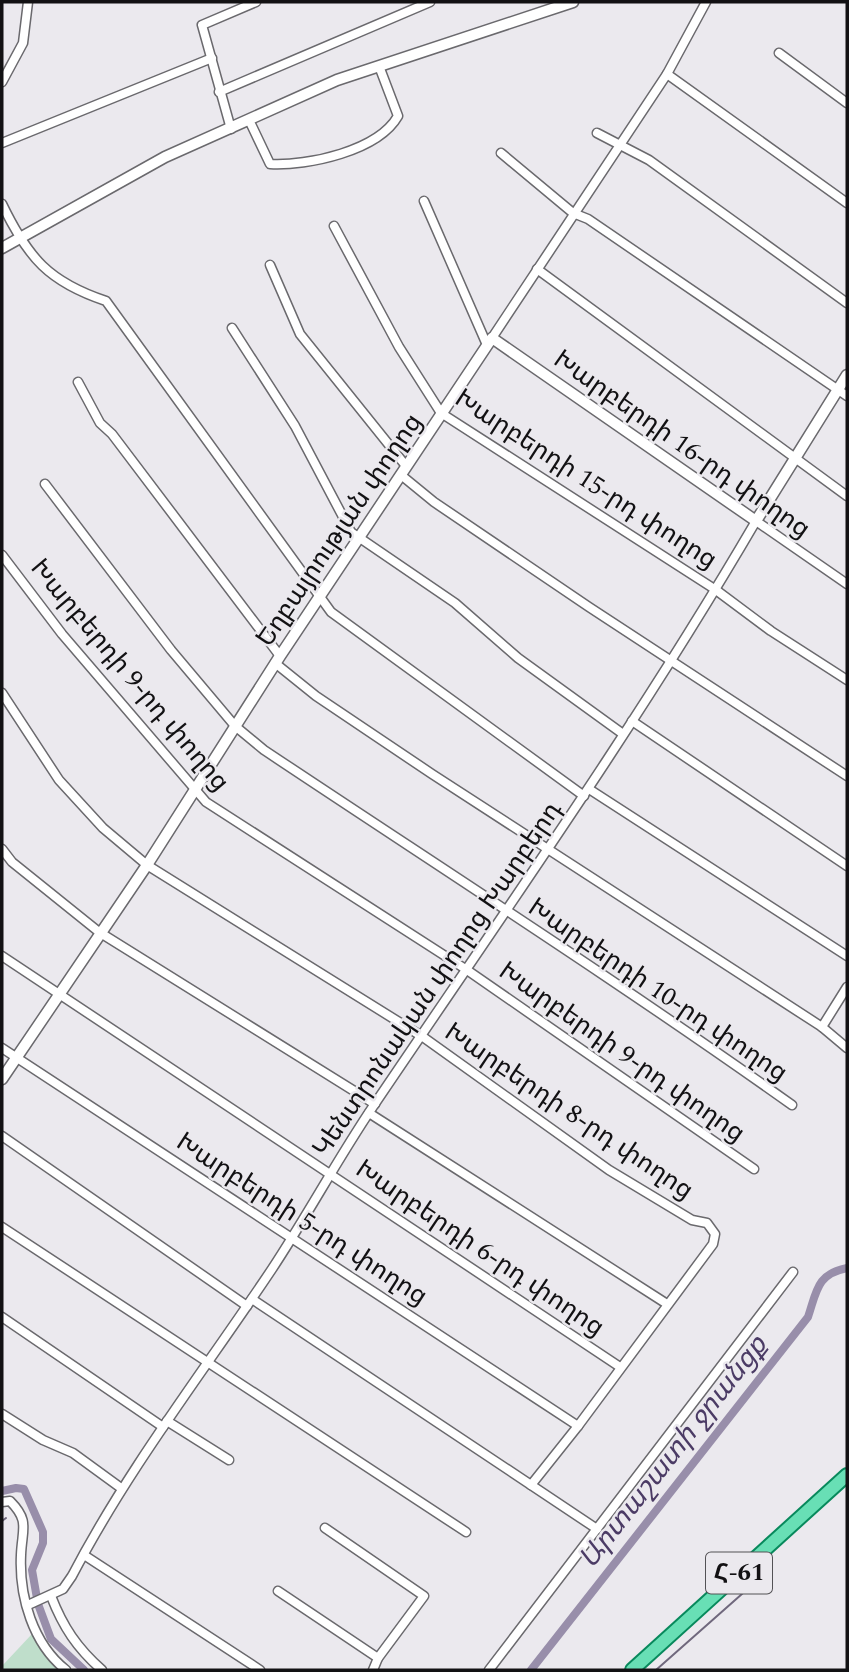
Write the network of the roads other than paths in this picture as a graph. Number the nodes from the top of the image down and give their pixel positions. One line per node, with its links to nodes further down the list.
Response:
1 (28, 2): 10 (street)
2 (256, 2): 7 (street)
3 (430, 2): 11 (street)
4 (573, 2): 8 (street)
5 (706, 2): 9 (street, Եղբայրության փողոց)
6 (779, 53): 12 (street)
7 (212, 58): 11 (street); 16 (street)
8 (379, 66): 13 (street); 13 (street)
9 (667, 74): 17 (street, Եղբայրության փողոց); 20 (street)
10 (2, 82)
11 (219, 92): 14 (street)
12 (847, 103)
13 (250, 122): 14 (street)
14 (231, 129): 24 (street)
15 (597, 133): 17 (street)
16 (2, 144)
17 (621, 144): 22 (street, Եղբայրության փողոց); 28 (street)
18 (500, 153): 22 (street)
19 (424, 201): 30 (street)
20 (847, 203)
21 (2, 204): 24 (street)
22 (573, 213): 27 (street, Եղբայրության փողոց); 33 (street)
23 (334, 226): 35 (street, Խարբերդի 15-րդ փողոց)
24 (20, 241): 25 (street); 45 (street)
25 (2, 248)
26 (270, 265): 37 (street)
27 (537, 269): 30 (street, Եղբայրության փողոց); 36 (street)
28 (847, 303)
29 (232, 328): 41 (street)
30 (490, 341): 35 (street, Եղբայրության փողոց); 40 (street, Խարբերդի 16-րդ փողոց)
31 (847, 375): 33 (street, Կենտրոնական փողոց Խարբերդ)
32 (78, 382): 47 (street)
33 (838, 389): 34 (street); 36 (street, Կենտրոնական փողոց Խարբերդ)
34 (847, 396)
35 (441, 413): 37 (street, Եղբայրության փողոց); 44 (street, Խարբերդի 15-րդ փողոց)
36 (794, 457): 39 (street); 40 (street, Կենտրոնական փողոց Խարբերդ)
37 (403, 471): 41 (street, Եղբայրության փողոց); 46 (street)
38 (45, 484): 51 (street, Խարբերդի 10-րդ փողոց)
39 (847, 496)
40 (756, 520): 43 (street, Խարբերդի 16-րդ փողոց); 44 (street, Կենտրոնական փողոց Խարբերդ)
41 (358, 538): 45 (street, Եղբայրության փողոց); 52 (street)
42 (2, 555): 54 (street, Խարբերդի 9-րդ փողոց)
43 (847, 584)
44 (716, 590): 46 (street, Կենտրոնական փողոց Խարբերդ); 48 (street, Խարբերդի 15-րդ փողոց)
45 (319, 596): 47 (street, Եղբայրության փողոց); 55 (street)
46 (670, 659): 50 (street, Կենտրոնական փողոց Խարբերդ); 53 (street)
47 (277, 660): 51 (street, Եղբայրության փողոց); 57 (street)
48 (847, 680)
49 (2, 693): 58 (street, Խարբերդի 8-րդ փողոց)
50 (632, 721): 52 (street, Կենտրոնական փողոց Խարբերդ); 59 (street)
51 (235, 726): 54 (street, Եղբայրության փողոց); 60 (street, Խարբերդի 10-րդ փողոց)
52 (624, 734): 55 (street, Կենտրոնական փողոց Խարբերդ)
53 (847, 776)
54 (193, 789): 58 (street, Եղբայրության փողոց); 64 (street, Խարբերդի 9-րդ փողոց)
55 (587, 792): 57 (street, Կենտրոնական փողոց Խարբերդ); 63 (street)
56 (2, 849): 61 (street)
57 (550, 850): 60 (street, Կենտրոնական փողոց Խարբերդ); 67 (street)
58 (146, 865): 61 (street, Եղբայրության փողոց); 68 (street, Խարբերդի 8-րդ փողոց)
59 (847, 866)
60 (505, 912): 64 (street, Կենտրոնական փողոց Խարբերդ); 74 (street, Խարբերդի 10-րդ փողոց)
61 (99, 932): 66 (street, Եղբայրության փողոց); 73 (street)
62 (2, 956): 66 (street, Խարբերդի 6-րդ փողոց)
63 (847, 956)
64 (467, 970): 68 (street, Կենտրոնական փողոց Խարբերդ); 77 (street, Խարբերդի 9-րդ փողոց)
65 (847, 987): 67 (street)
66 (58, 994): 71 (street, Եղբայրության փողոց); 78 (street, Խարբերդի 6-րդ փողոց)
67 (822, 1027): 70 (street)
68 (423, 1037): 73 (street, Կենտրոնական փողոց Խարբերդ); 83 (street, Խարբերդի 8-րդ փողոց)
69 (2, 1048): 71 (street, Խարբերդի 5-րդ փողոց)
70 (847, 1048)
71 (16, 1057): 72 (street, Եղբայրության փողոց); 80 (street, Խարբերդի 5-րդ փողոց)
72 (2, 1079)
73 (375, 1104): 75 (street, Կենտրոնական փողոց Խարբերդ)
74 (792, 1105)
75 (369, 1113): 78 (street, Կենտրոնական փողոց Խարբերդ); 83 (street)
76 (2, 1136): 82 (street)
77 (754, 1169)
78 (333, 1174): 80 (street, Կենտրոնական փողոց Խարբերդ); 86 (street, Խարբերդի 6-րդ փողոց)
79 (2, 1227): 85 (street)
80 (292, 1237): 82 (street, Կենտրոնական փողոց Խարբերդ); 89 (street, Խարբերդի 5-րդ փողոց)
81 (793, 1272): 96 (street)
82 (249, 1302): 85 (street, Կենտրոնական փողոց Խարբերդ); 92 (street)
83 (667, 1304): 86 (street, Խարբերդի 8-րդ փողոց)
84 (2, 1317): 88 (street)
85 (208, 1363): 88 (street, Կենտրոնական փողոց Խարբերդ); 97 (street)
86 (620, 1367): 89 (street, Խարբերդի 8-րդ փողոց)
87 (2, 1414): 93 (street)
88 (165, 1424): 90 (street); 93 (street, Կենտրոնական փողոց Խարբերդ)
89 (578, 1426): 92 (street, Խարբերդի 8-րդ փողոց)
90 (229, 1460)
91 (847, 1475): 108 (main road, Հ-61)
92 (531, 1485): 96 (street)
93 (121, 1488): 98 (street, Կենտրոնական փողոց Խարբերդ)
94 (2, 1502): 101 (street)
95 (325, 1528): 102 (street)
96 (597, 1530): 107 (street)
97 (466, 1532)
98 (84, 1555): 100 (street, Կենտրոնական փողոց Խարբերդ); 105 (street)
99 (278, 1591): 102 (street)
100 (51, 1596): 101 (street); 104 (street)
101 (28, 1605): 103 (street)
102 (378, 1658): 106 (street)
103 (66, 1670)
104 (102, 1670)
105 (260, 1670)
106 (373, 1670)
107 (489, 1670)
108 (632, 1670)

